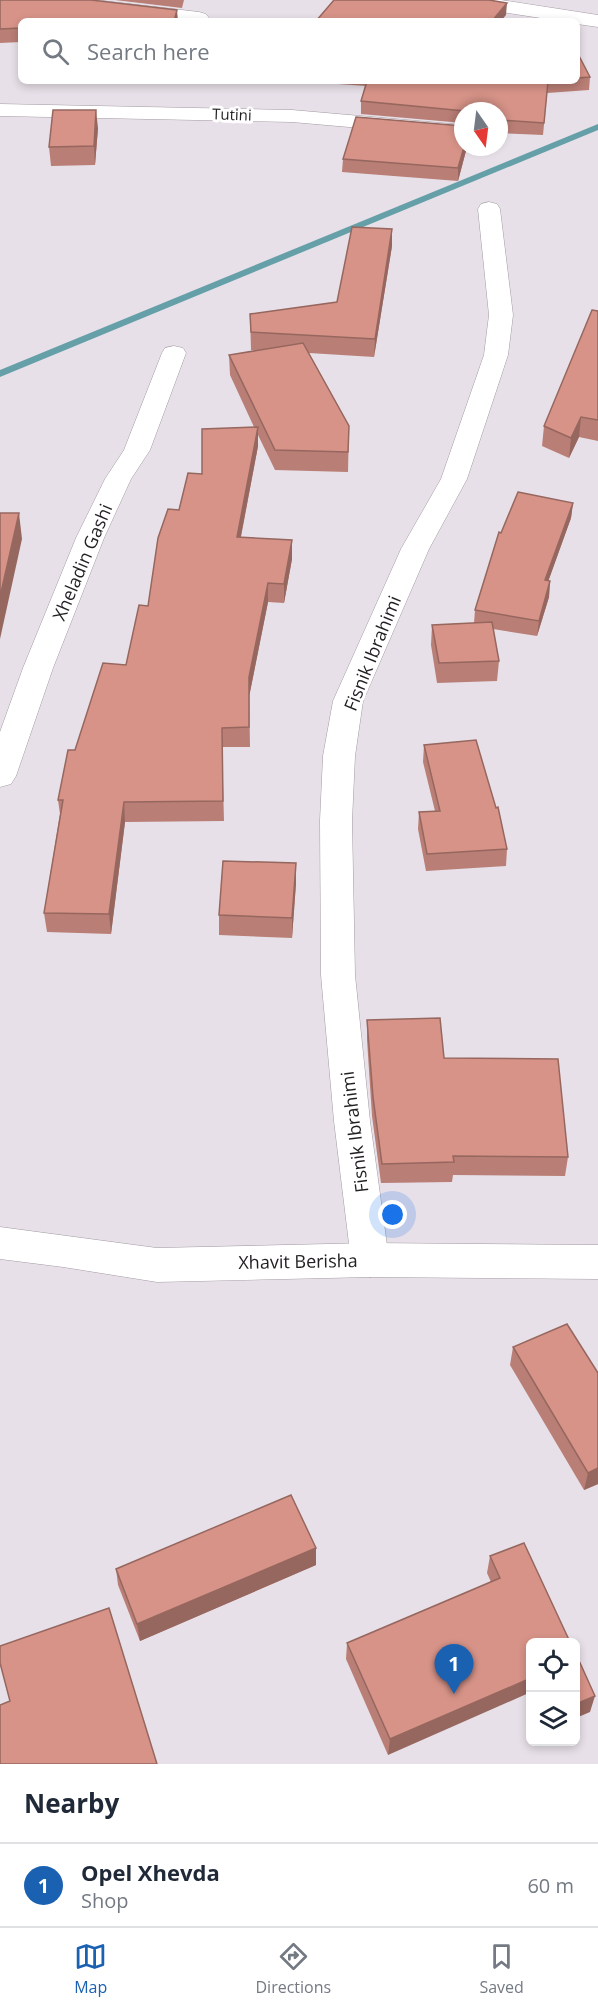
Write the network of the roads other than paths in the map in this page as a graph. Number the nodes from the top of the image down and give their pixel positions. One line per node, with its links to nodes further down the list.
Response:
1 (45, 0): 3 (street)
2 (463, 0): 5 (street)
3 (112, 3): 4 (street)
4 (199, 18)
5 (579, 18)
6 (580, 18): 7 (street)
7 (598, 21)
8 (0, 110): 9 (street, Tutini)
9 (454, 129)
10 (489, 209): 14 (street, Fisnik Ibrahimi)
11 (174, 353): 12 (street, Xheladin Gashi)
12 (0, 776)
13 (0, 1244): 14 (street, Xhavit Berisha)
14 (370, 1260): 15 (street, Xhavit Berisha)
15 (598, 1262)

